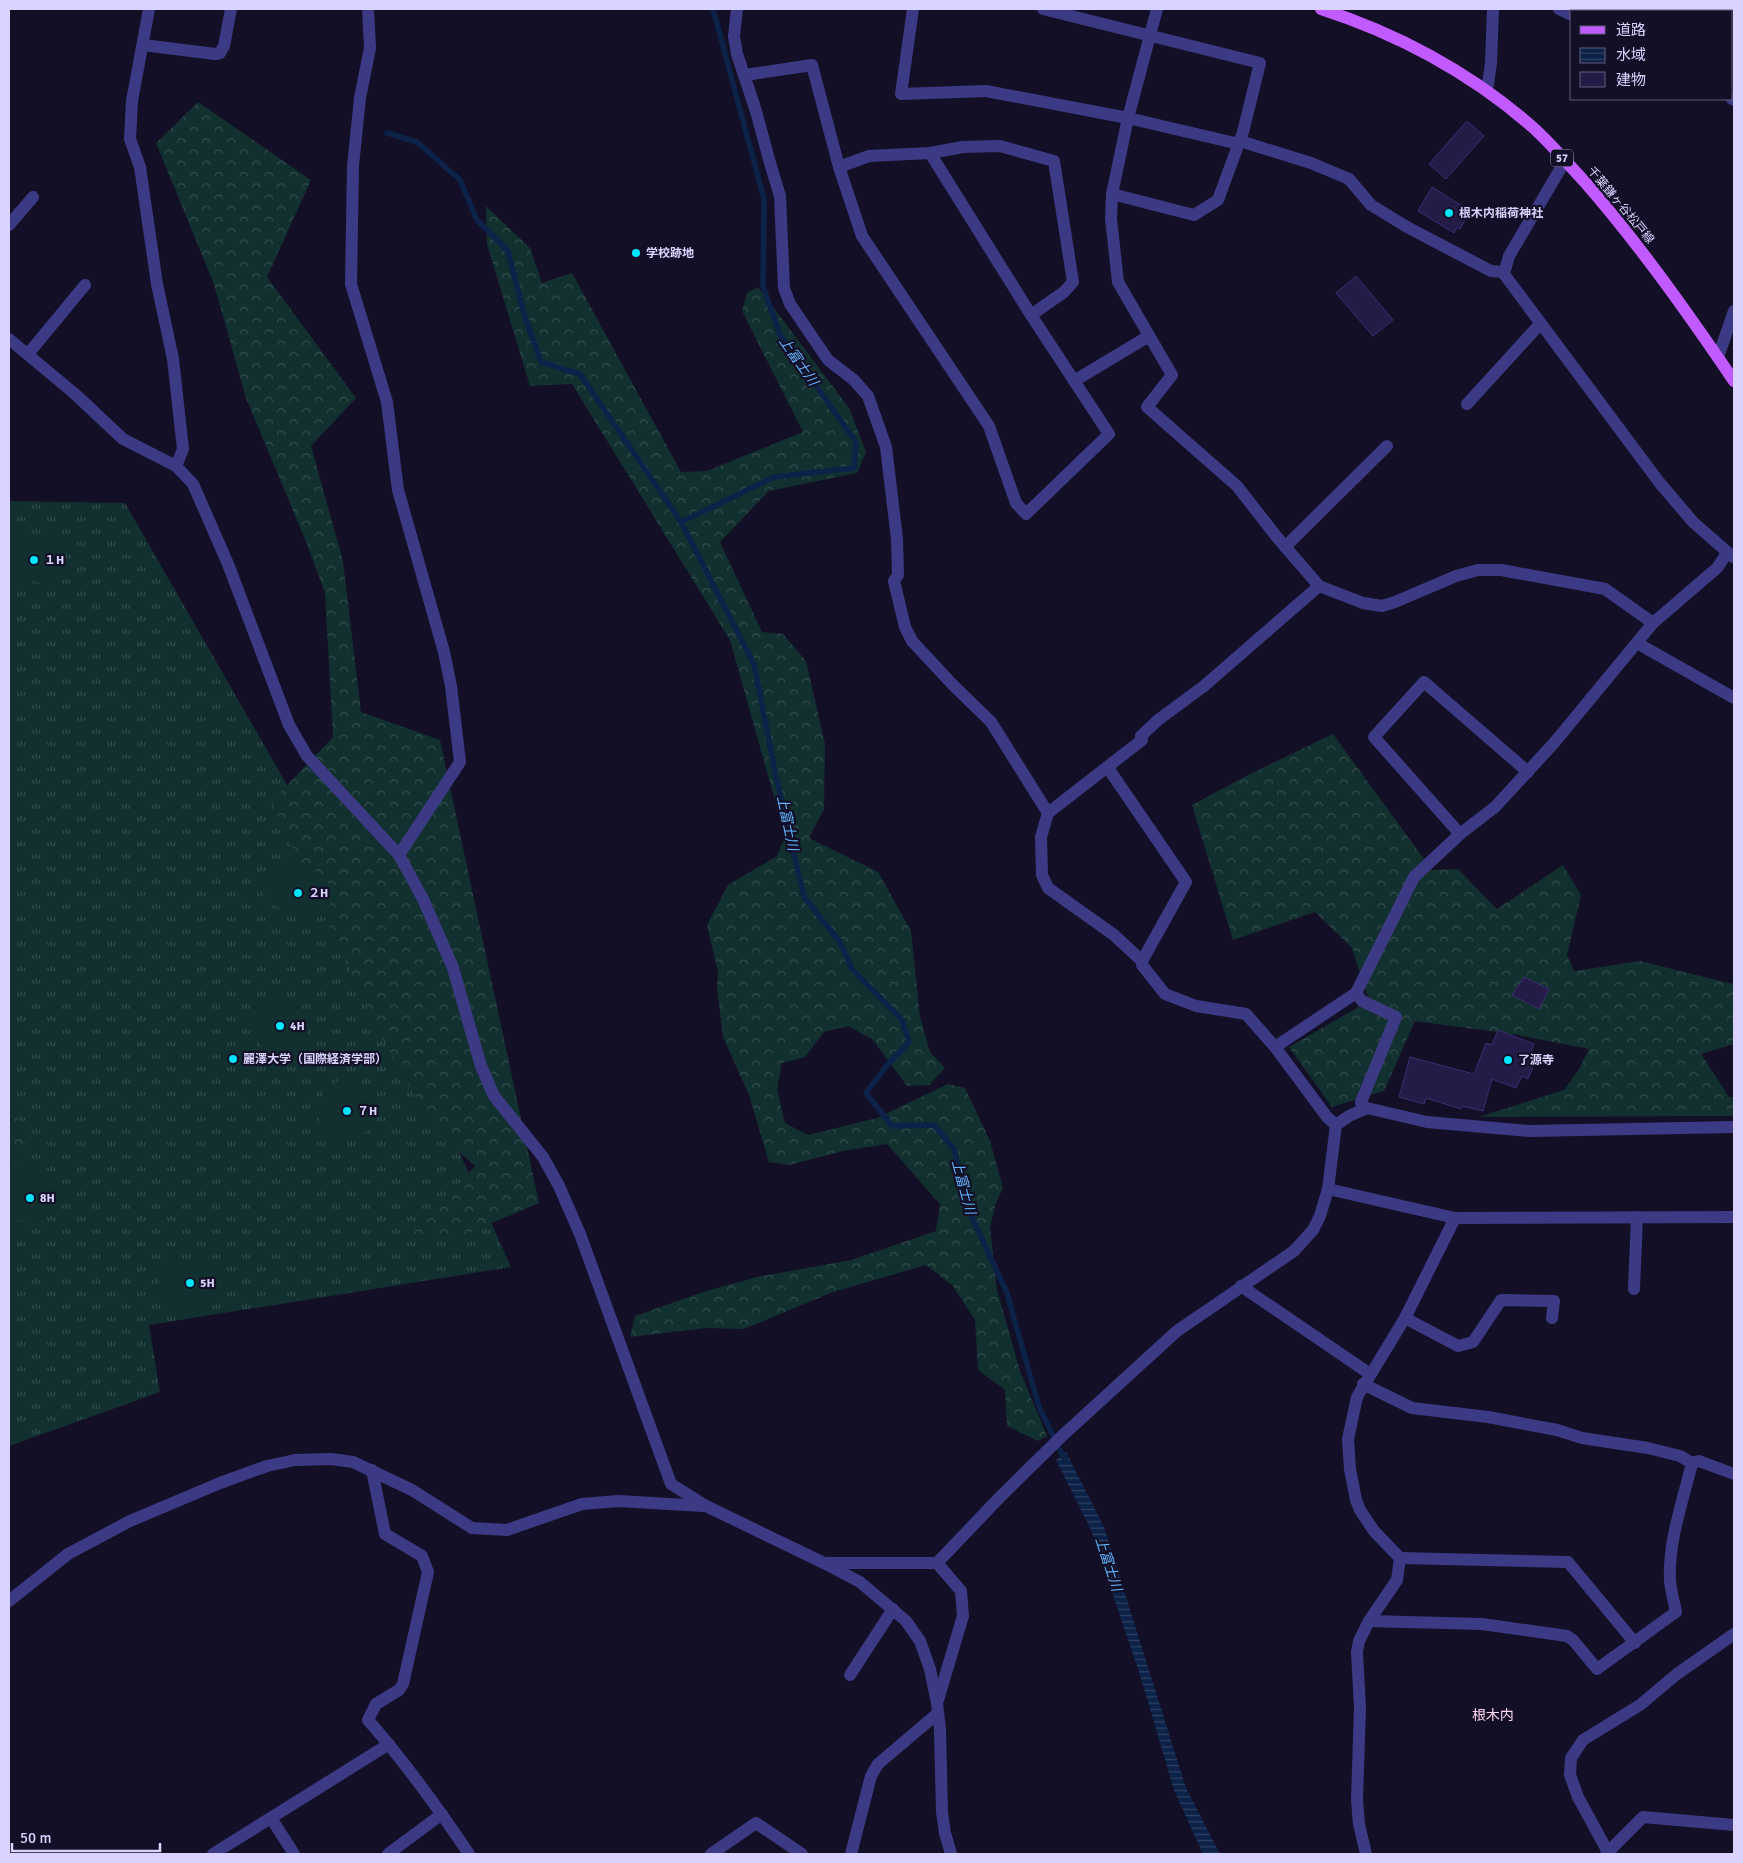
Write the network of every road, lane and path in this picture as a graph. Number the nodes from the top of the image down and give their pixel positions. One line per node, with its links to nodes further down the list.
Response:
1 (149, 9): 11 (street)
2 (231, 9): 11 (street)
3 (368, 9): 46 (street)
4 (737, 9): 12 (street)
5 (913, 9): 14 (street)
6 (1043, 9): 10 (street)
7 (1157, 9): 10 (street)
8 (1324, 9): 13 (main road, 千葉鎌ヶ谷松戸線 / 57)
9 (1493, 9): 13 (street)
10 (1150, 36): 14 (street); 15 (street)
11 (143, 45): 35 (street)
12 (745, 75): 18 (street); 44 (street)
13 (1487, 91): 17 (main road, 千葉鎌ヶ谷松戸線 / 57)
14 (1128, 118): 15 (street); 19 (street)
15 (1239, 143): 19 (street); 22 (street)
16 (930, 153): 18 (street); 25 (street); 25 (street)
17 (1565, 161): 22 (street); 30 (main road, 千葉鎌ヶ谷松戸線 / 57)
18 (838, 167): 31 (street)
19 (1112, 194): 27 (street)
20 (33, 197): 21 (street)
21 (9, 226)
22 (1504, 272): 26 (street)
23 (85, 285): 29 (street)
24 (1734, 311): 30 (street)
25 (1030, 315): 31 (street)
26 (1540, 324): 33 (street); 37 (street)
27 (1149, 336): 31 (street); 36 (street)
28 (9, 339): 29 (street)
29 (28, 354): 35 (street)
30 (1718, 357): 32 (main road, 千葉鎌ヶ谷松戸線 / 57)
31 (1074, 381)
32 (1734, 381)
33 (1467, 404)
34 (1387, 446): 36 (street)
35 (176, 466): 46 (street)
36 (1285, 547): 38 (street)
37 (1731, 555): 39 (street)
38 (1319, 586): 39 (street); 42 (street)
39 (1652, 623): 40 (street)
40 (1637, 643): 41 (street); 43 (street)
41 (1734, 698)
42 (1108, 768): 44 (street); 47 (street)
43 (1528, 772): 45 (street); 45 (street)
44 (1048, 813): 47 (street)
45 (1460, 834): 48 (street)
46 (399, 855): 65 (street)
47 (1142, 961): 49 (street)
48 (1356, 994): 49 (street); 50 (street)
49 (1275, 1047): 51 (street)
50 (1362, 1110): 51 (street); 52 (street)
51 (1336, 1125): 53 (street)
52 (1734, 1127)
53 (1328, 1189): 56 (street); 57 (street)
54 (1734, 1216): 55 (street)
55 (1637, 1217): 56 (street); 58 (street)
56 (1455, 1218): 59 (street)
57 (1241, 1286): 61 (street); 68 (street)
58 (1634, 1289)
59 (1404, 1318): 60 (street); 61 (street)
60 (1552, 1318)
61 (1366, 1379): 62 (street); 66 (street)
62 (1692, 1462): 64 (street); 73 (street)
63 (372, 1470): 65 (street); 69 (street); 76 (street)
64 (1734, 1474)
65 (706, 1506): 67 (street)
66 (1400, 1558): 71 (street); 73 (street)
67 (824, 1563): 68 (street); 70 (street)
68 (937, 1563): 75 (street)
69 (9, 1601)
70 (893, 1609): 74 (street); 75 (street)
71 (1369, 1621): 73 (street); 88 (street)
72 (1734, 1634): 89 (street)
73 (1635, 1643)
74 (850, 1675)
75 (938, 1708): 86 (street); 87 (street)
76 (389, 1744): 77 (street); 78 (street)
77 (442, 1814): 82 (street); 83 (street)
78 (271, 1818): 80 (street); 81 (street)
79 (1734, 1825): 89 (street)
80 (213, 1854)
81 (294, 1854)
82 (388, 1854)
83 (469, 1854)
84 (711, 1854): 85 (street)
85 (802, 1854)
86 (851, 1854)
87 (951, 1854)
88 (1366, 1854)
89 (1608, 1854)

